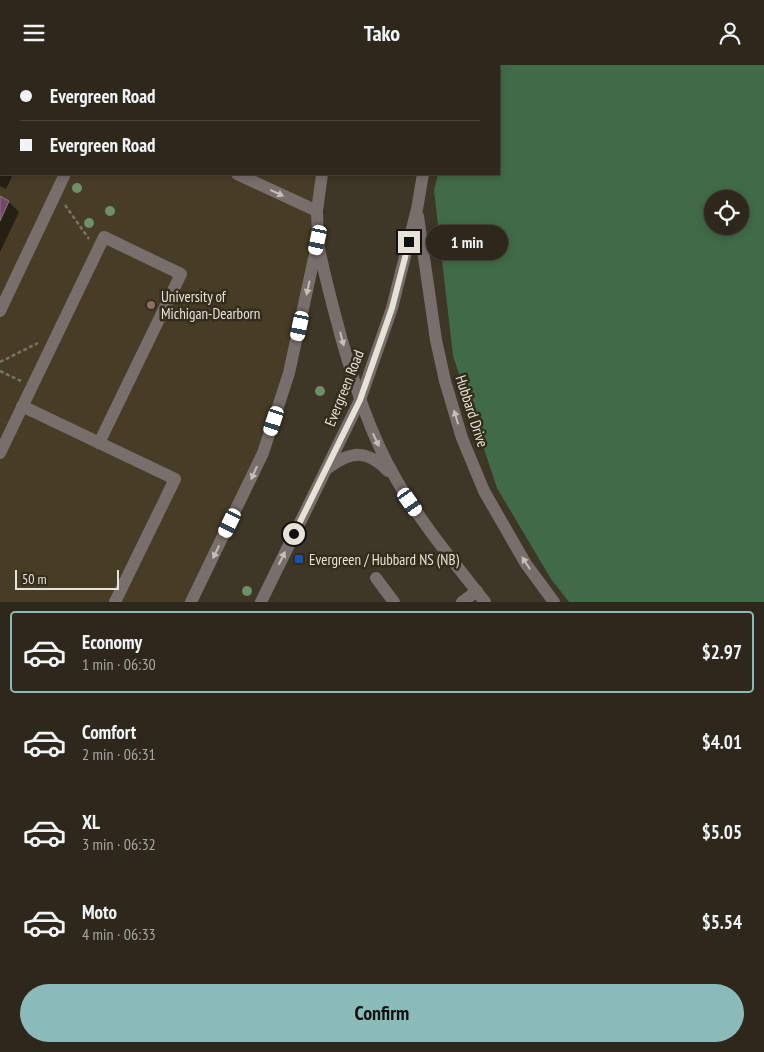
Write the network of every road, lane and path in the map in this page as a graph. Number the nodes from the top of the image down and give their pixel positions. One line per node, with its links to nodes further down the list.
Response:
1 (65, 175): 10 (street)
2 (239, 175): 7 (street, one-way to 7)
3 (322, 175): 7 (street)
4 (423, 175): 6 (street, Evergreen Road)
5 (64, 204): 9 (path)
6 (417, 209): 15 (street, Evergreen Road); 31 (street, Hubbard Drive, one-way to 6)
7 (317, 211): 8 (street)
8 (318, 240): 15 (street, one-way to 15); 22 (street, one-way to 22)
9 (100, 245): 14 (street); 17 (street)
10 (0, 311)
11 (38, 343): 12 (path)
12 (0, 363)
13 (0, 371): 14 (path)
14 (32, 386): 16 (street)
15 (360, 400): 19 (street, Evergreen Road); 20 (street, one-way to 20)
16 (22, 406): 17 (street); 18 (street)
17 (100, 443): 24 (street)
18 (0, 453)
19 (326, 469): 20 (street); 27 (street, Evergreen Road, one-way to 19)
20 (396, 479): 23 (street)
21 (376, 578): 28 (street)
22 (200, 584): 25 (street); 26 (street)
23 (477, 591): 29 (street); 30 (street)
24 (115, 602)
25 (191, 602)
26 (202, 602)
27 (261, 602)
28 (394, 602)
29 (462, 602)
30 (485, 602)
31 (554, 602)

